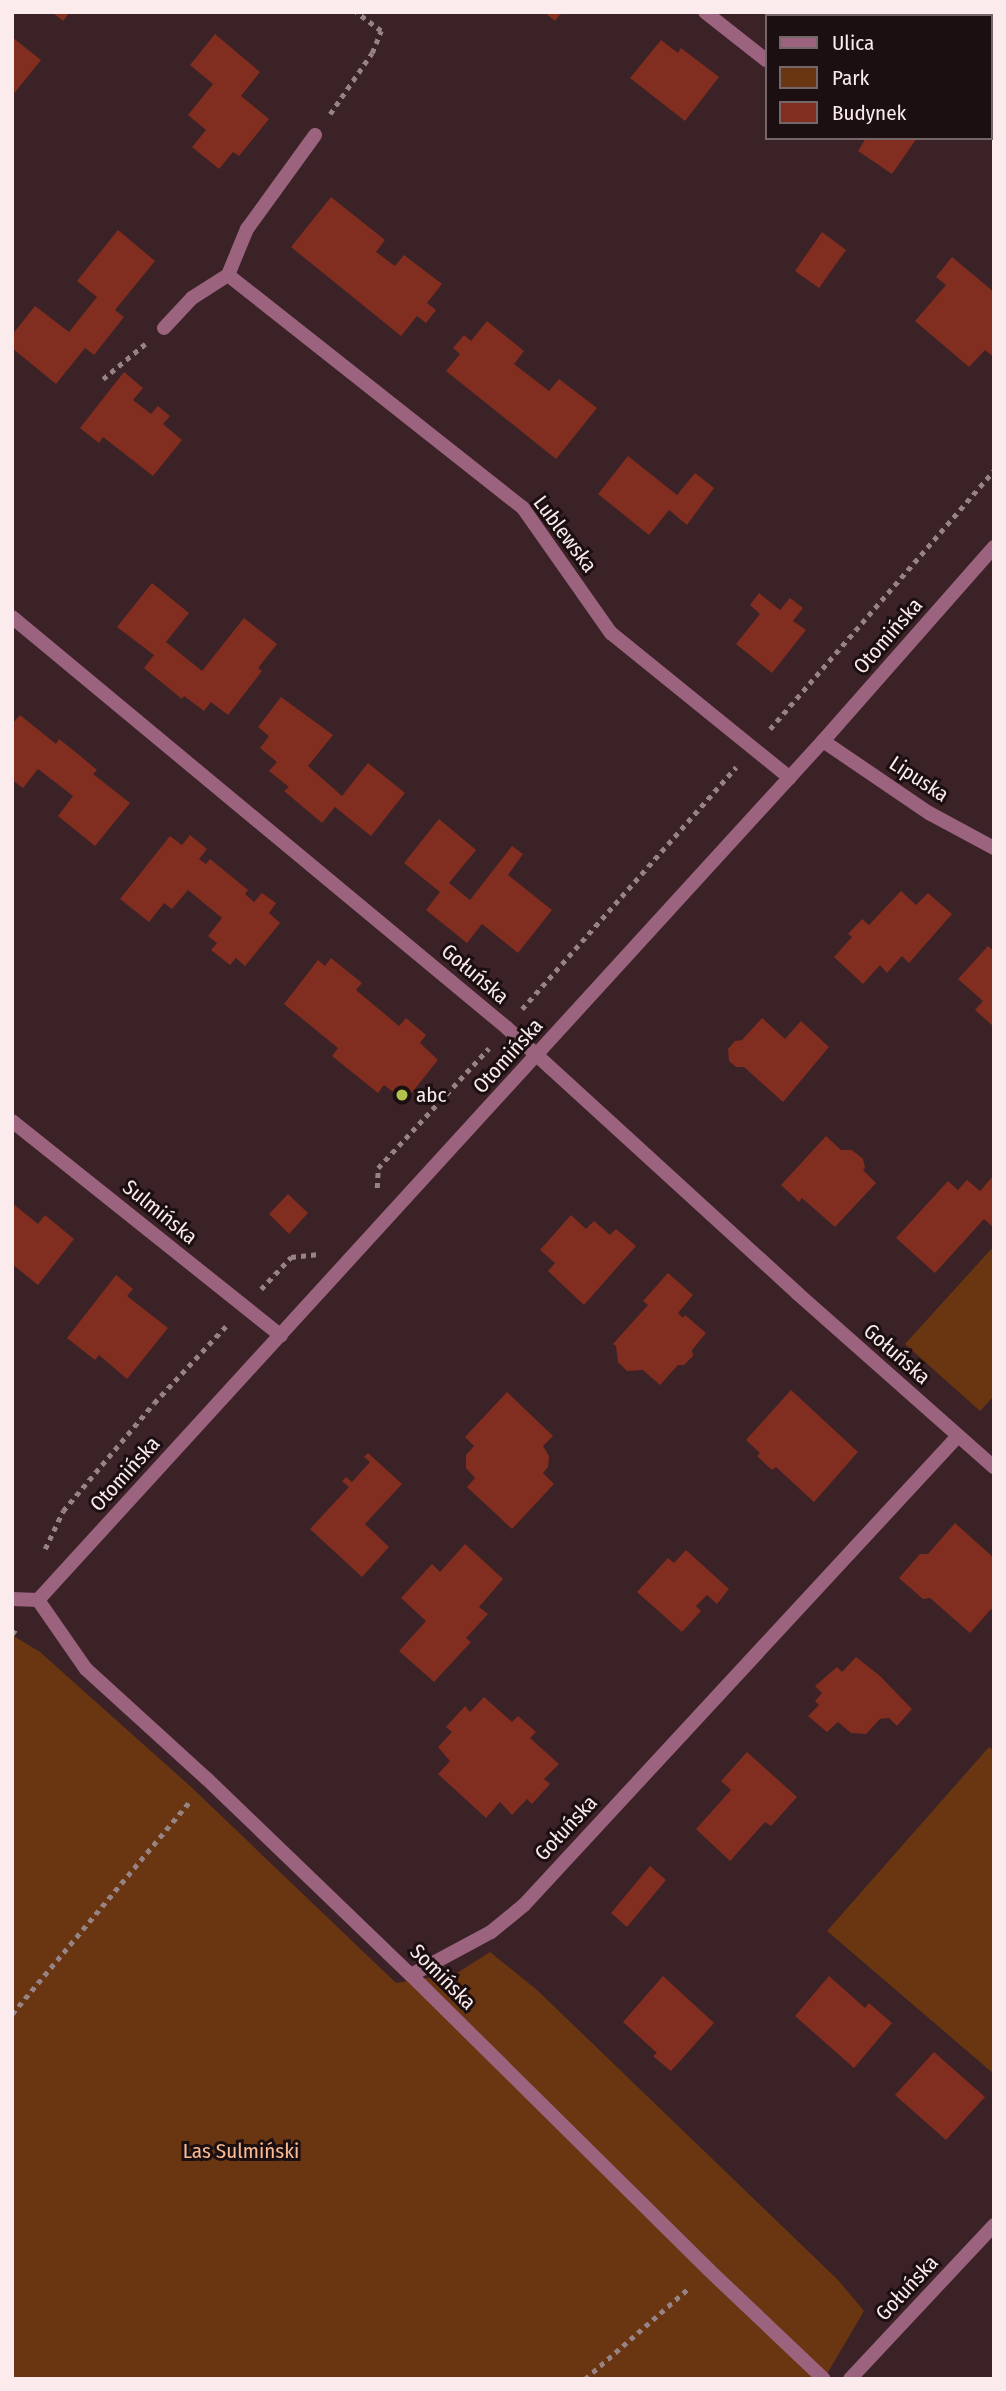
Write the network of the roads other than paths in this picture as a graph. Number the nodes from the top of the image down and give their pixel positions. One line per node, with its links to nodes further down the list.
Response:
1 (705, 12): 2 (street)
2 (764, 58)
3 (315, 135): 4 (street)
4 (228, 275): 5 (street); 9 (street, Lublewska)
5 (164, 328)
6 (994, 547): 8 (street, Otomińska)
7 (12, 617): 11 (street, Gołuńska)
8 (823, 741): 9 (street, Otomińska); 10 (street, Lipuska)
9 (789, 778): 11 (street, Otomińska)
10 (994, 848)
11 (536, 1056): 13 (street, Otomińska); 14 (street, Gołuńska)
12 (12, 1121): 13 (street, Sulmińska)
13 (281, 1336): 17 (street, Otomińska)
14 (958, 1436): 15 (street, Gołuńska); 18 (street, Gołuńska)
15 (994, 1467)
16 (12, 1599): 17 (street)
17 (38, 1600): 18 (street, Somińska)
18 (411, 1975): 20 (street, Somińska)
19 (994, 2225): 21 (street, Gołuńska)
20 (824, 2379)
21 (850, 2379)

